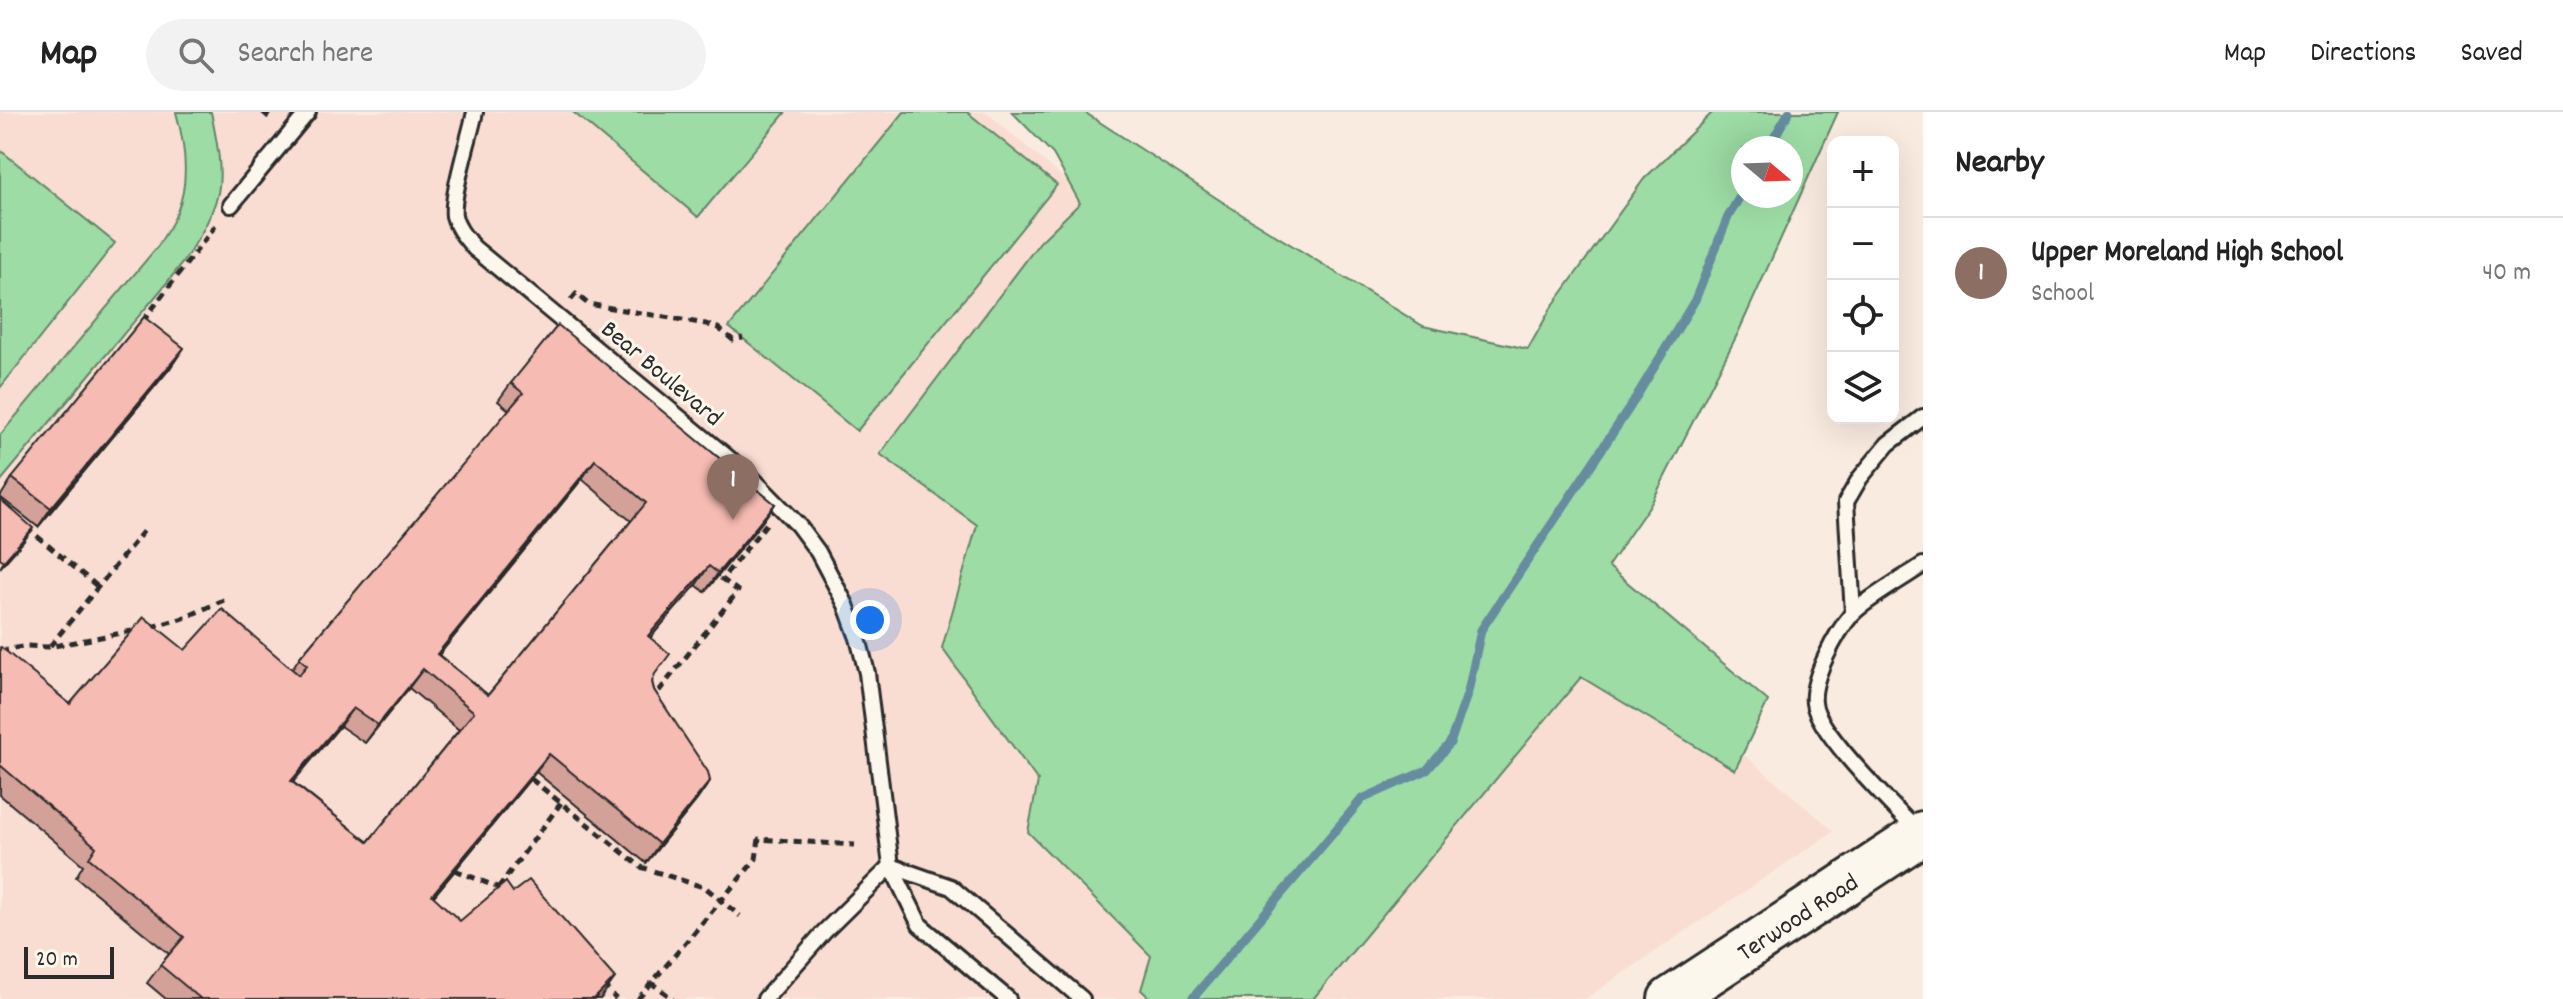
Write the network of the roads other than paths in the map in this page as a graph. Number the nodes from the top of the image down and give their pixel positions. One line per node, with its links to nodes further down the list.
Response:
1 (308, 112): 3 (lane)
2 (475, 112): 8 (lane, Bear Boulevard)
3 (231, 205)
4 (1923, 417): 6 (lane)
5 (1923, 565): 6 (lane)
6 (1853, 613): 7 (lane)
7 (1922, 834): 9 (street, Terwood Road)
8 (891, 866): 10 (lane); 11 (lane, Bear Boulevard); 12 (lane)
9 (1680, 996)
10 (765, 999)
11 (1008, 999)
12 (1082, 999)

